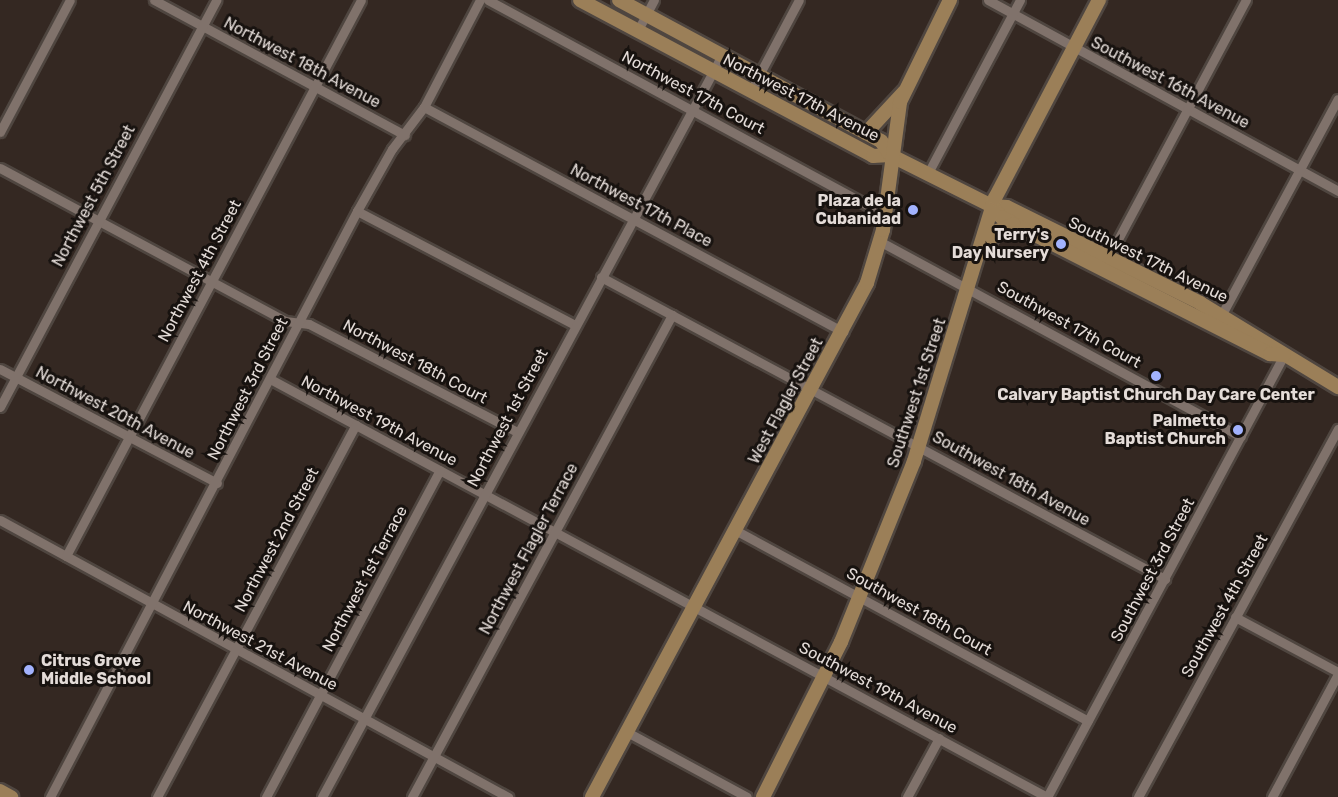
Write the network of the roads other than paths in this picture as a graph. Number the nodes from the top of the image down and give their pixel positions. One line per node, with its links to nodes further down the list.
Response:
1 (70, 0): 31 (street)
2 (154, 0): 18 (street, Northwest 18th Avenue)
3 (216, 0): 18 (street, Northwest 5th Street)
4 (362, 0): 24 (street, Northwest 4th Street)
5 (480, 0): 28 (street, Northwest 3rd Street)
6 (488, 0): 29 (street, Northwest 17th Court)
7 (580, 0): 19 (main road, Northwest 17th Avenue)
8 (619, 0): 17 (main road, Northwest 17th Avenue)
9 (654, 0): 17 (street)
10 (799, 0): 23 (street)
11 (950, 0): 26 (main road, West Flagler Street)
12 (988, 0): 16 (street, Southwest 16th Avenue)
13 (1020, 0): 16 (street)
14 (1099, 0): 20 (main road, Southwest 1st Street)
15 (1246, 0): 30 (street)
16 (1012, 14): 20 (street, Southwest 16th Avenue); 37 (street)
17 (646, 15): 19 (street); 21 (main road, Northwest 17th Avenue)
18 (202, 26): 24 (street, Northwest 18th Avenue); 43 (street, Northwest 5th Street)
19 (638, 30): 22 (main road, Northwest 17th Avenue)
20 (1074, 48): 30 (street, Southwest 16th Avenue); 39 (main road, Southwest 1st Street)
21 (722, 55): 22 (street, Northwest 1st Street); 23 (main road, Northwest 17th Avenue)
22 (713, 72): 25 (main road, Northwest 17th Avenue); 29 (street, Northwest 1st Street)
23 (759, 75): 25 (street); 32 (main road, Northwest 17th Avenue)
24 (315, 86): 33 (street, Northwest 18th Avenue); 49 (street, Northwest 4th Street)
25 (750, 92): 34 (main road, Northwest 17th Avenue)
26 (904, 92): 32 (main road); 34 (main road, West Flagler Street)
27 (1338, 99): 36 (street)
28 (424, 107): 33 (street, Northwest 3rd Street); 42 (street, Northwest 17th Place)
29 (692, 110): 40 (street, Northwest 17th Court); 42 (street, Northwest 1st Street)
30 (1187, 110): 36 (street, Southwest 16th Avenue); 47 (street)
31 (0, 132)
32 (866, 133): 34 (main road, Northwest 17th Avenue)
33 (405, 135): 41 (street, Northwest 3rd Street)
34 (890, 155): 37 (main road, Southwest 17th Avenue); 40 (main road, West Flagler Street)
35 (0, 168): 43 (street)
36 (1300, 171): 38 (street, Southwest 16th Avenue); 51 (street)
37 (928, 173): 39 (main road, Southwest 17th Avenue)
38 (1338, 191)
39 (992, 206): 44 (main road, Southwest 17th Avenue); 46 (main road, Southwest 1st Street); 47 (main road, Southwest 17th Avenue)
40 (886, 208): 45 (main road, West Flagler Street)
41 (357, 211): 54 (street, Northwest 3rd Street); 55 (street)
42 (633, 219): 48 (street, Northwest 1st Street); 56 (street, Northwest 17th Place)
43 (98, 221): 49 (street); 59 (street, Northwest 5th Street)
44 (1014, 224): 46 (main road); 47 (main road, Southwest 17th Avenue)
45 (880, 242): 50 (street, Southwest 17th Court); 56 (main road, West Flagler Street)
46 (977, 256): 50 (main road, Southwest 1st Street)
47 (1109, 265): 51 (main road, Southwest 17th Avenue); 53 (main road, Southwest 17th Avenue)
48 (601, 277): 52 (street); 55 (street, Northwest 1st Street)
49 (211, 282): 54 (street); 67 (street, Northwest 4th Street)
50 (969, 287): 68 (street, Southwest 17th Court); 69 (main road, Southwest 1st Street)
51 (1222, 314): 53 (main road); 57 (main road, Southwest 17th Avenue)
52 (672, 315): 62 (street); 74 (street, Northwest Flagler Terrace)
53 (1205, 319): 57 (main road, Southwest 17th Avenue)
54 (299, 322): 60 (street, Northwest 3rd Street); 66 (street, Northwest 18th Court)
55 (575, 325): 66 (street, Northwest 1st Street)
56 (843, 332): 62 (main road, West Flagler Street)
57 (1284, 356): 61 (main road, Southwest 17th Avenue); 68 (street, Southwest 3rd Street)
58 (0, 369): 59 (street, Northwest 20th Avenue)
59 (16, 378): 63 (street, Northwest 5th Street); 67 (street, Northwest 20th Avenue)
60 (272, 380): 64 (street, Northwest 19th Avenue); 71 (street, Northwest 3rd Street)
61 (1336, 381)
62 (812, 387): 69 (street, Southwest 18th Avenue); 75 (main road, West Flagler Street)
63 (0, 407)
64 (356, 425): 70 (street, Northwest 19th Avenue); 82 (street, Northwest 2nd Street)
65 (1338, 429): 81 (street, Southwest 4th Street)
66 (517, 432): 72 (street, Northwest 1st Street)
67 (129, 437): 71 (street, Northwest 20th Avenue); 76 (street, Northwest 4th Street)
68 (1241, 437): 77 (street, Southwest 3rd Street)
69 (919, 446): 77 (street, Southwest 18th Avenue); 78 (main road, Southwest 1st Street)
70 (440, 470): 72 (street, Northwest 19th Avenue); 85 (street, Northwest 1st Terrace)
71 (217, 483): 79 (street, Northwest 3rd Street)
72 (484, 493): 74 (street, Northwest 19th Avenue); 86 (street, Northwest 1st Street)
73 (0, 520): 76 (street, Northwest 21st Avenue)
74 (556, 530): 80 (street, Northwest 19th Avenue); 90 (street, Northwest Flagler Terrace)
75 (735, 530): 78 (street, Southwest 18th Court); 80 (main road, West Flagler Street)
76 (66, 556): 79 (street, Northwest 21st Avenue)
77 (1165, 579): 87 (street, Southwest 3rd Street)
78 (860, 597): 84 (main road, Southwest 1st Street); 87 (street, Southwest 18th Court)
79 (153, 604): 82 (street, Northwest 21st Avenue); 93 (street, Northwest 3rd Street)
80 (694, 605): 84 (street, Southwest 19th Avenue); 88 (main road, West Flagler Street)
81 (1235, 617): 83 (street); 104 (street, Southwest 4th Street)
82 (236, 650): 85 (street, Northwest 21st Avenue); 94 (street, Northwest 2nd Street)
83 (1338, 673): 105 (street)
84 (825, 677): 89 (street, Southwest 19th Avenue); 101 (main road, Southwest 1st Street)
85 (321, 696): 86 (street, Northwest 21st Avenue); 95 (street, Northwest 1st Terrace)
86 (364, 719): 90 (street, Northwest 21st Avenue); 96 (street, Northwest 1st Street)
87 (1088, 721): 103 (street, Southwest 3rd Street)
88 (627, 732): 99 (main road, West Flagler Street); 100 (street)
89 (939, 738): 102 (street); 103 (street, Southwest 19th Avenue)
90 (434, 757): 97 (street, Northwest Flagler Terrace); 98 (street, Northwest 21st Avenue)
91 (0, 791): 92 (main road)
92 (11, 797)
93 (50, 797)
94 (157, 797)
95 (266, 797)
96 (322, 797)
97 (412, 797)
98 (508, 797)
99 (592, 797)
100 (747, 797)
101 (763, 797)
102 (907, 797)
103 (1047, 797)
104 (1138, 797)
105 (1272, 797)

